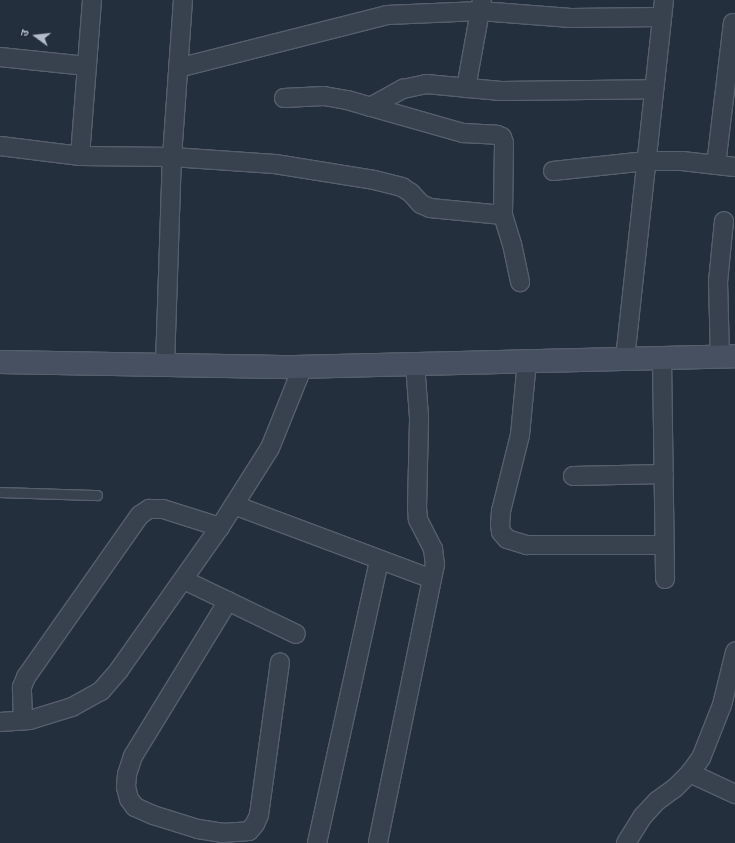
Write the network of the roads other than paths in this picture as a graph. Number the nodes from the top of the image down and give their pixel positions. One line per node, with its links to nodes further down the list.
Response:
1 (92, 0): 8 (street)
2 (183, 0): 9 (street)
3 (481, 6): 4 (street); 5 (street); 10 (street)
4 (377, 8): 9 (street)
5 (663, 8): 11 (street)
6 (733, 23): 18 (street)
7 (0, 56): 8 (street)
8 (87, 66): 15 (street)
9 (178, 68): 16 (street)
10 (466, 88): 11 (street); 13 (street)
11 (654, 89): 17 (street)
12 (284, 98): 13 (street)
13 (370, 107): 21 (street)
14 (0, 146): 15 (street)
15 (80, 156): 16 (street)
16 (172, 157): 21 (street); 30 (street)
17 (646, 161): 18 (street); 20 (street); 26 (street)
18 (716, 165): 19 (street)
19 (735, 167)
20 (553, 171)
21 (504, 215): 23 (street)
22 (724, 221): 24 (street)
23 (520, 282)
24 (728, 356): 25 (main road)
25 (662, 358): 26 (main road); 32 (street)
26 (625, 359): 27 (main road)
27 (527, 361): 29 (main road); 38 (street)
28 (0, 362): 30 (main road)
29 (415, 364): 31 (main road); 40 (street)
30 (165, 365): 31 (main road)
31 (303, 366): 36 (street)
32 (664, 474): 33 (street); 38 (street)
33 (573, 476)
34 (0, 492): 35 (lane)
35 (97, 495)
36 (234, 505): 37 (street); 39 (street)
37 (220, 527): 42 (street); 47 (street)
38 (664, 545): 41 (street)
39 (379, 560): 40 (street); 52 (street)
40 (432, 579): 51 (street)
41 (665, 579)
42 (184, 580): 43 (street); 47 (street)
43 (228, 601): 44 (street); 46 (street)
44 (296, 634)
45 (735, 652): 49 (street)
46 (280, 662)
47 (23, 720): 48 (street)
48 (0, 722)
49 (690, 774): 50 (street); 53 (street)
50 (735, 794)
51 (378, 842)
52 (317, 843)
53 (626, 843)

